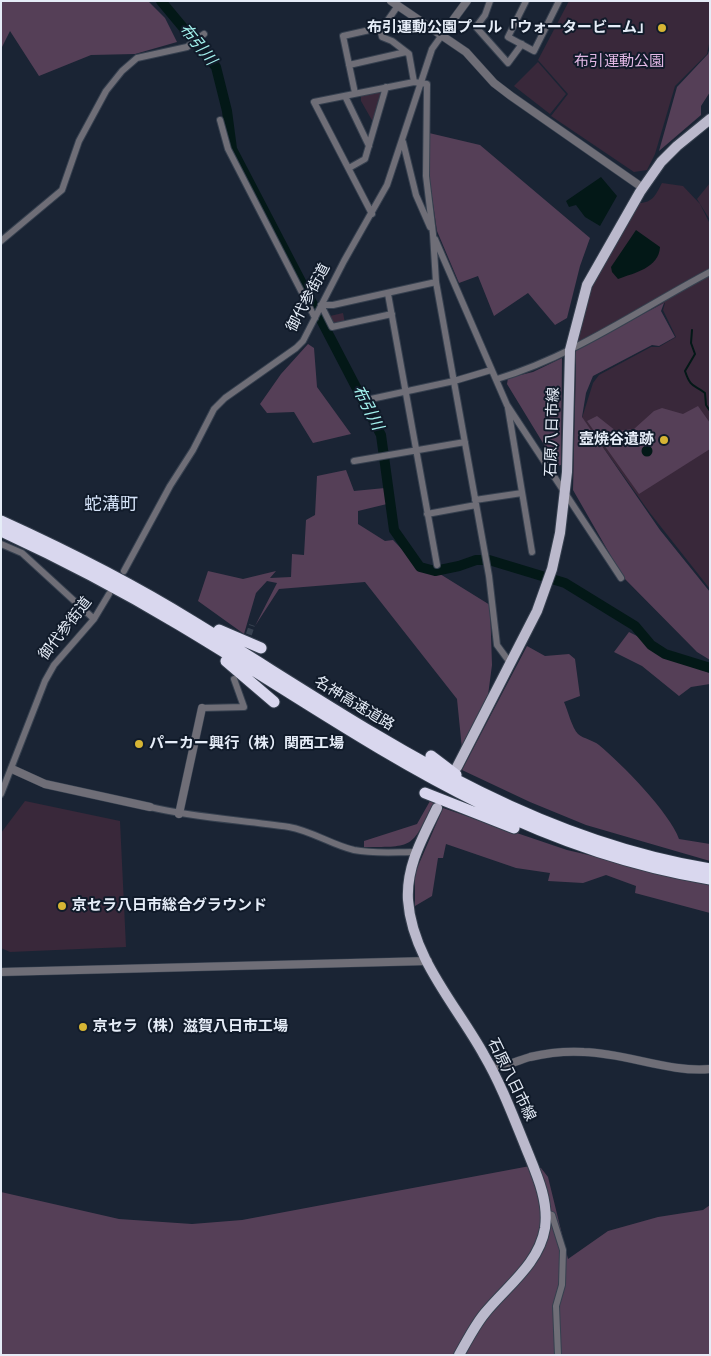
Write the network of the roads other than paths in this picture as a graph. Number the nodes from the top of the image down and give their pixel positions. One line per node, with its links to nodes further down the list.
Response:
1 (467, 1): 7 (street, 御代参街道)
2 (490, 1): 9 (street)
3 (526, 1): 9 (street)
4 (559, 1): 9 (street)
5 (394, 4): 6 (street); 7 (street)
6 (380, 28): 10 (street); 11 (street)
7 (442, 35): 13 (street, 御代参街道); 22 (street)
8 (201, 36): 25 (street)
9 (522, 44)
10 (406, 52): 11 (street); 12 (street)
11 (349, 65): 15 (street)
12 (414, 82): 13 (street); 14 (street)
13 (422, 82): 19 (street, 御代参街道); 24 (street)
14 (386, 87): 15 (street); 20 (street)
15 (355, 94): 16 (street)
16 (344, 96): 20 (street); 21 (street)
17 (710, 119): 22 (main road, 石原八日市線)
18 (220, 120): 29 (street)
19 (403, 140): 23 (street, 御代参街道); 24 (street)
20 (369, 146): 21 (street)
21 (349, 168): 23 (street)
22 (643, 188): 31 (main road, 石原八日市線)
23 (372, 214): 29 (street, 御代参街道)
24 (433, 234): 27 (street); 32 (street)
25 (1, 241)
26 (710, 272): 31 (street)
27 (436, 282): 28 (street); 34 (street)
28 (388, 294): 29 (street); 30 (street)
29 (318, 312): 30 (street); 50 (street, 御代参街道)
30 (392, 314): 35 (street)
31 (570, 350): 33 (street); 42 (main road, 石原八日市線)
32 (490, 370): 33 (street); 34 (street)
33 (497, 379): 37 (street)
34 (454, 381): 35 (street); 38 (street)
35 (406, 390): 36 (street); 39 (street)
36 (371, 399)
37 (507, 405): 41 (street); 42 (street)
38 (465, 442): 39 (street); 43 (street)
39 (416, 451): 40 (street); 44 (street)
40 (354, 461)
41 (522, 493): 43 (street); 48 (street)
42 (565, 493): 51 (street); 57 (main road, 石原八日市線)
43 (476, 503): 44 (street); 57 (street)
44 (427, 514): 49 (street)
45 (1, 521): 52 (highway, 名神高速道路)
46 (1, 531): 55 (highway, 名神高速道路)
47 (1, 544): 54 (street)
48 (532, 552)
49 (437, 565)
50 (124, 571)
51 (621, 578)
52 (128, 584): 56 (highway); 65 (highway, 名神高速道路)
53 (110, 594): 54 (street, 御代参街道)
54 (94, 619): 63 (street, 御代参街道)
55 (178, 624): 59 (highway); 71 (highway, 名神高速道路)
56 (261, 648)
57 (511, 664): 62 (main road, 石原八日市線)
58 (234, 679): 60 (street)
59 (274, 702)
60 (202, 708): 69 (street)
61 (431, 756): 65 (highway)
62 (457, 767)
63 (12, 769): 66 (street, 御代参街道); 67 (street)
64 (425, 793): 71 (highway)
65 (480, 793): 72 (highway, 名神高速道路)
66 (1, 794)
67 (150, 807): 69 (street)
68 (437, 808): 70 (main road, 石原八日市線)
69 (179, 814): 70 (street)
70 (415, 852): 74 (main road, 石原八日市線)
71 (650, 867): 73 (highway, 名神高速道路)
72 (710, 869)
73 (710, 879)
74 (428, 961): 75 (street); 76 (main road, 石原八日市線)
75 (1, 972)
76 (490, 1065): 77 (street); 78 (main road, 石原八日市線)
77 (710, 1070)
78 (545, 1213): 79 (main road, 石原八日市線); 80 (street)
79 (459, 1355)
80 (558, 1355)

